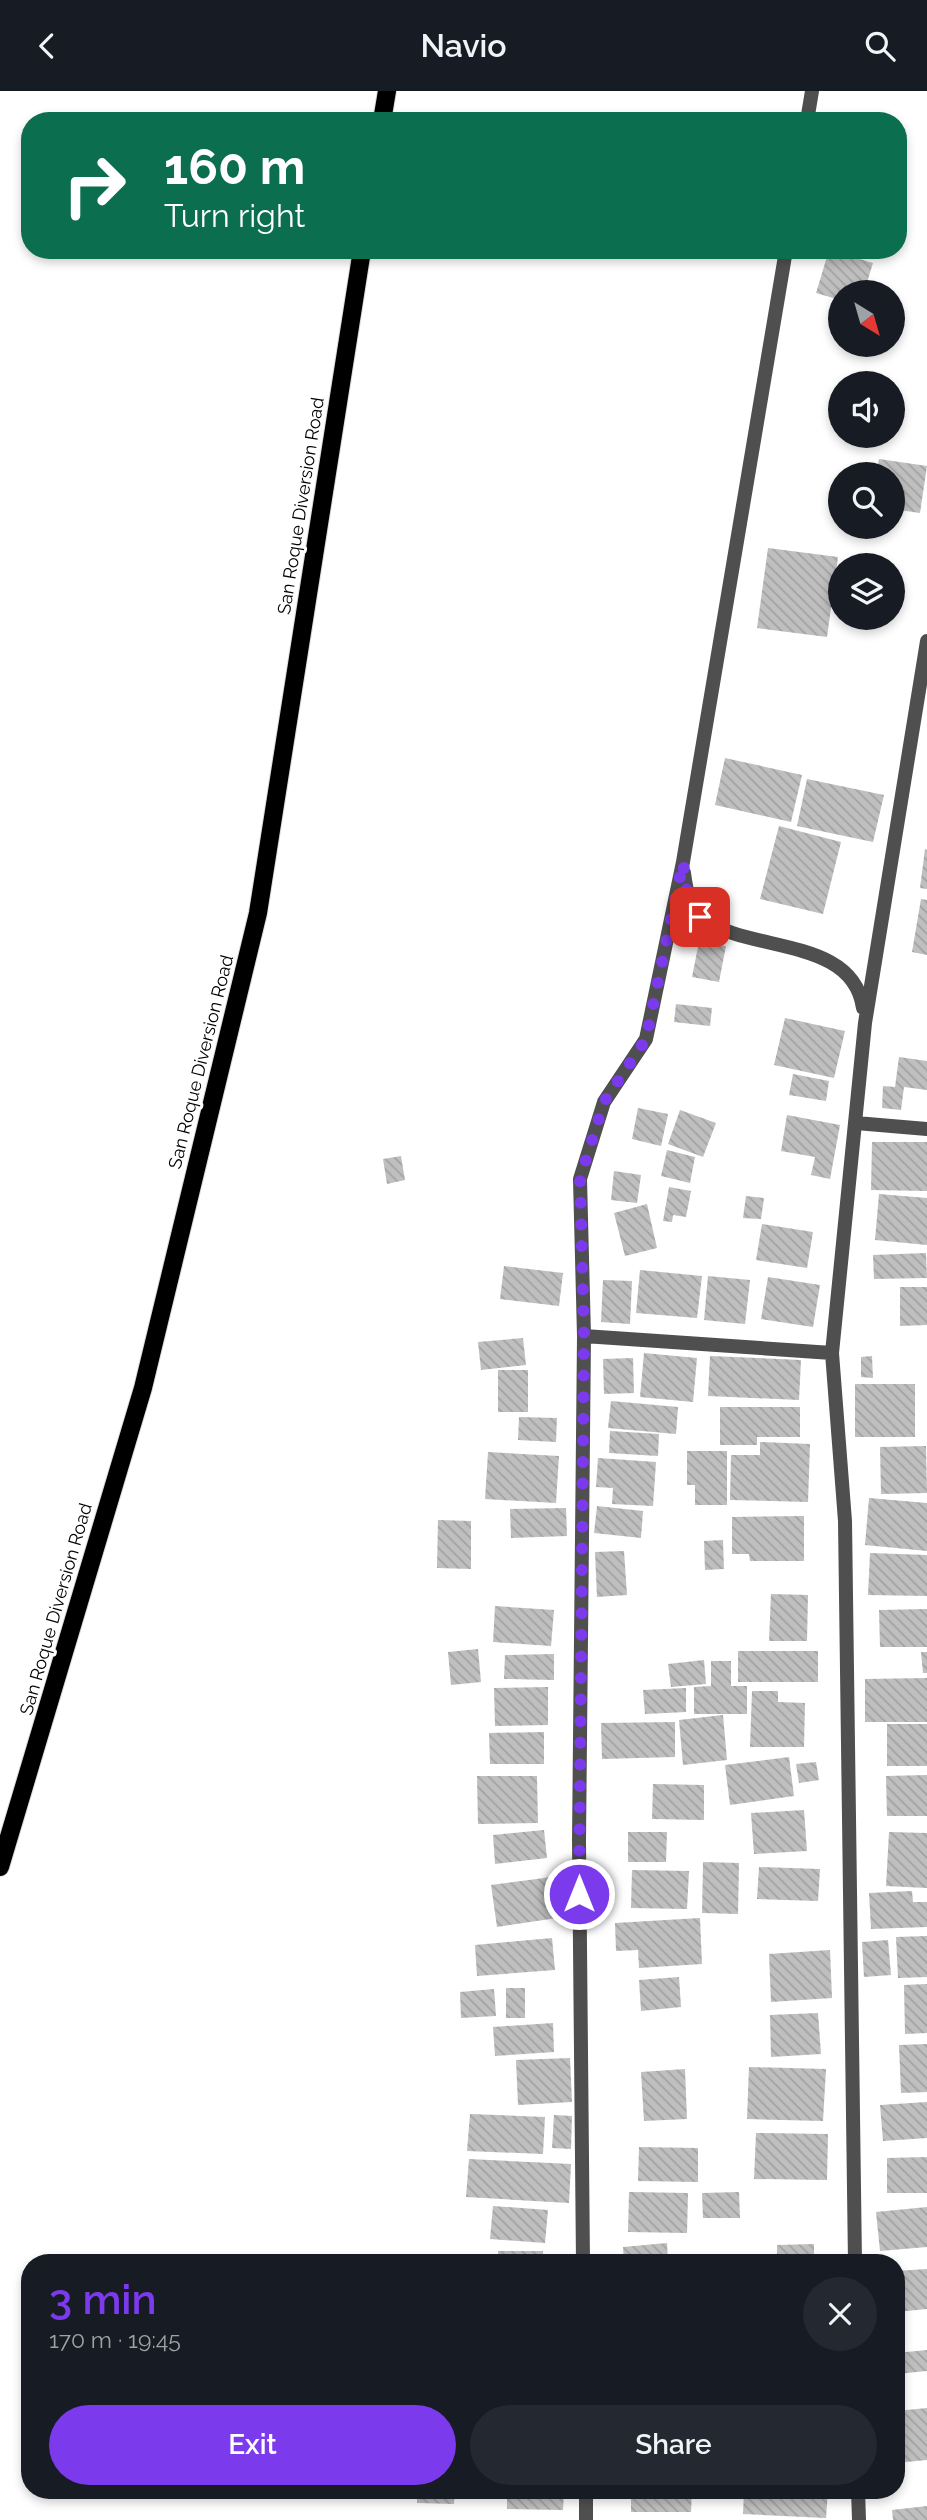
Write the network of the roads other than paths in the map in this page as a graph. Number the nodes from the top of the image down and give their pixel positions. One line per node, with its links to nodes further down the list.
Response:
1 (387, 91): 3 (main road)
2 (812, 91): 4 (street)
3 (384, 112)
4 (808, 112)
5 (361, 259): 14 (main road, San Roque Diversion Road)
6 (784, 259): 8 (street)
7 (927, 641): 9 (street)
8 (683, 862): 9 (street); 12 (street)
9 (865, 1023): 10 (street)
10 (856, 1123): 11 (street); 13 (street)
11 (927, 1129)
12 (584, 1336): 13 (street); 15 (street)
13 (832, 1353): 16 (street)
14 (0, 1867)
15 (583, 2254)
16 (855, 2254)
17 (586, 2499): 19 (street)
18 (858, 2499): 20 (street)
19 (586, 2520)
20 (859, 2520)

